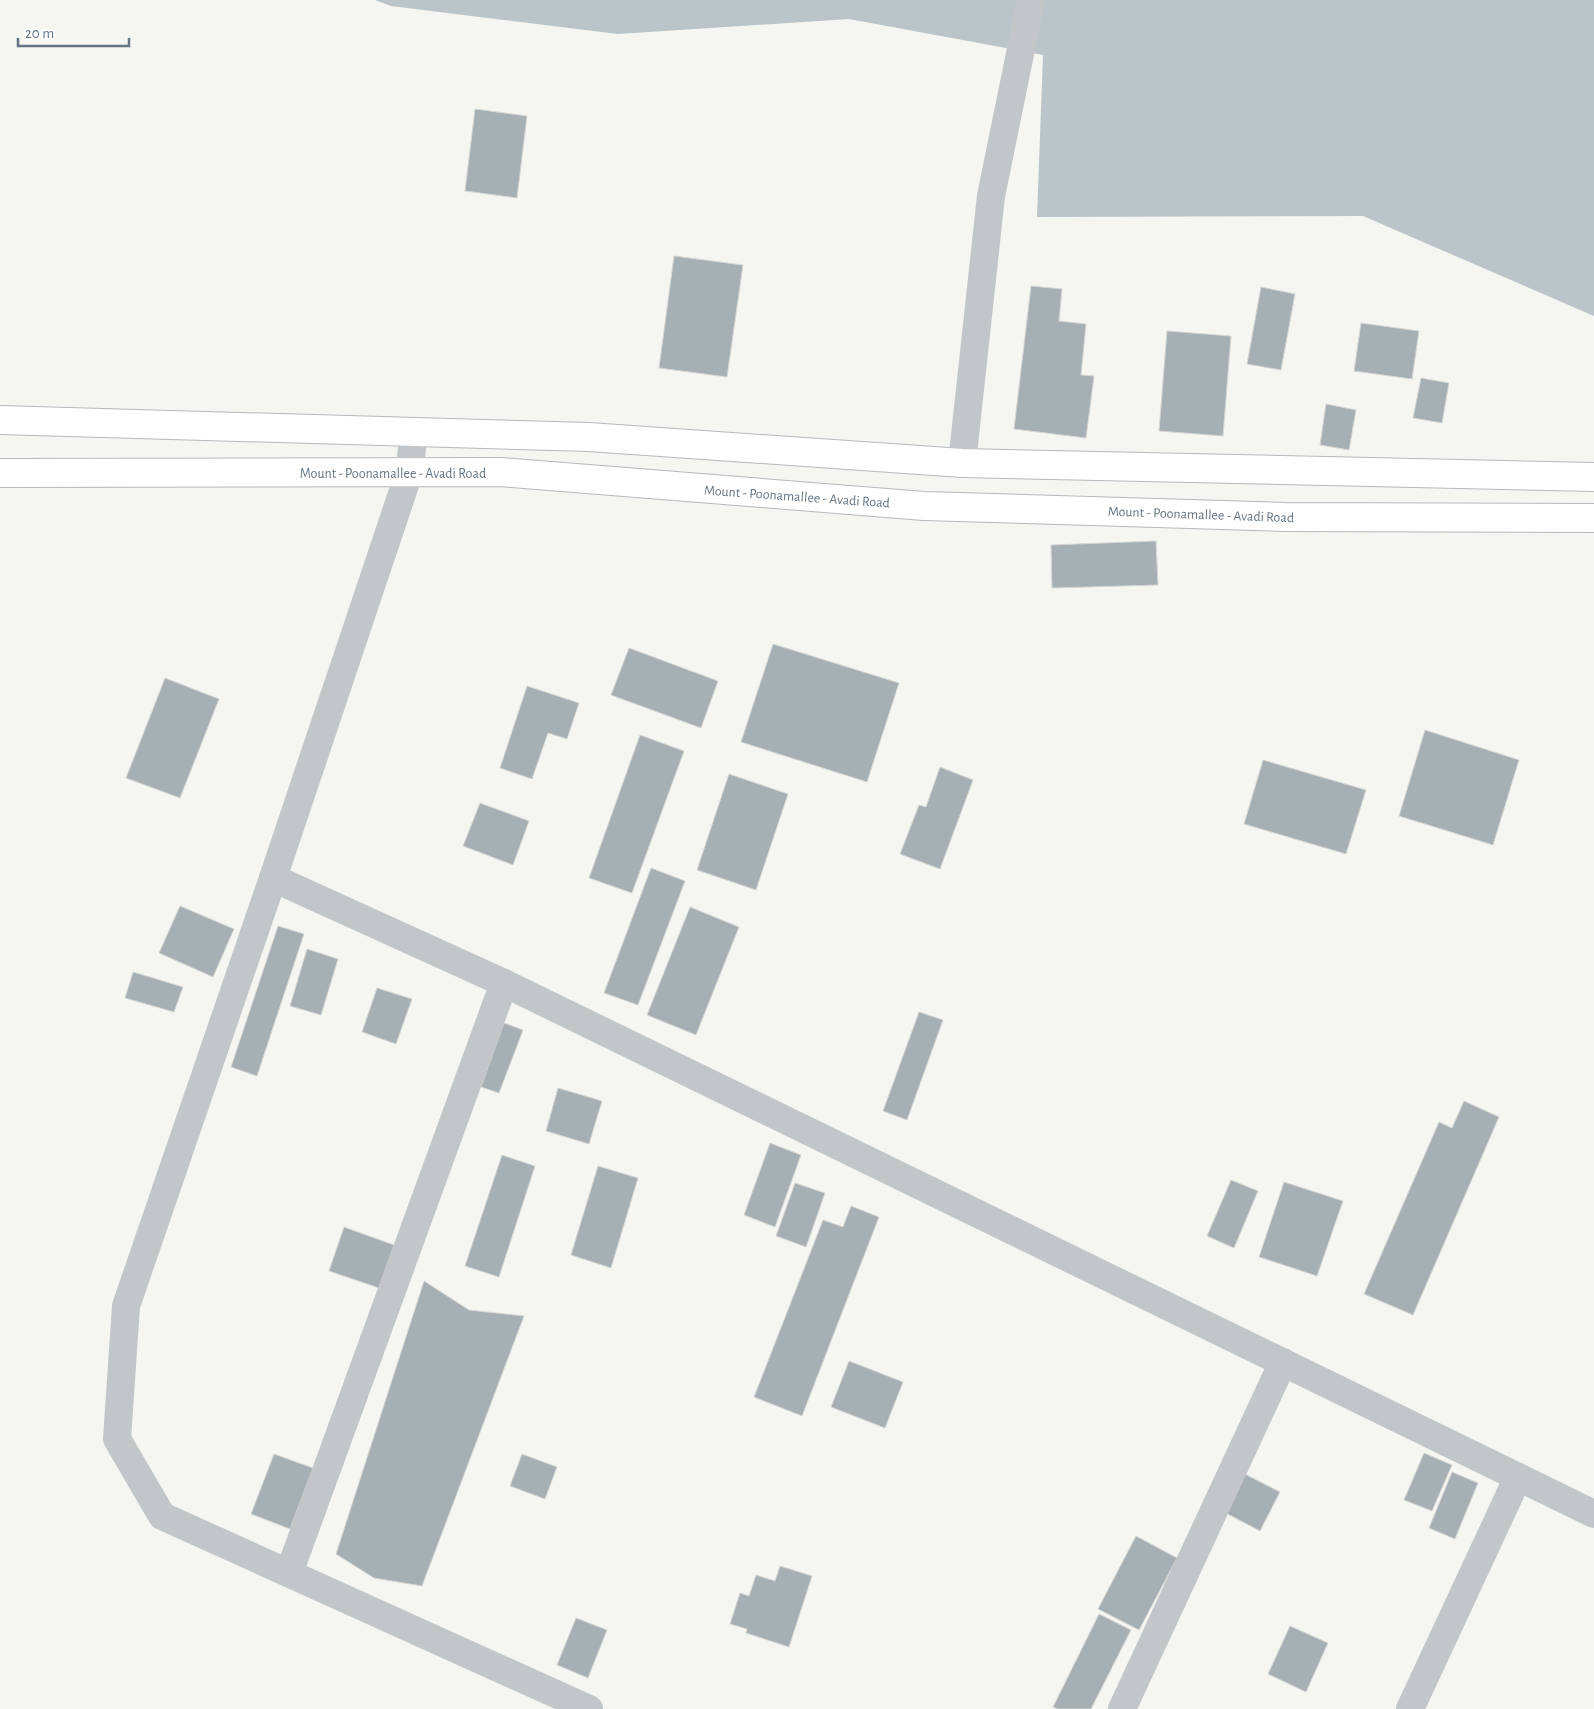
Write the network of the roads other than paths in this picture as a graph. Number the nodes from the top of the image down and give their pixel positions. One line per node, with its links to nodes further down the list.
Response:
1 (1031, 0): 4 (street)
2 (0, 420): 3 (main road)
3 (414, 432): 4 (main road); 6 (street)
4 (962, 463): 7 (main road)
5 (0, 473): 6 (main road, Mount - Poonamallee - Avadi Road)
6 (409, 473): 8 (main road, Mount - Poonamallee - Avadi Road); 9 (street)
7 (1594, 477)
8 (1594, 518)
9 (273, 878): 10 (street); 14 (street)
10 (504, 983): 11 (street); 14 (street)
11 (1283, 1362): 12 (street); 16 (street)
12 (1518, 1477): 13 (street); 17 (street)
13 (1594, 1514)
14 (289, 1574): 15 (street)
15 (589, 1709)
16 (1122, 1709)
17 (1410, 1709)

